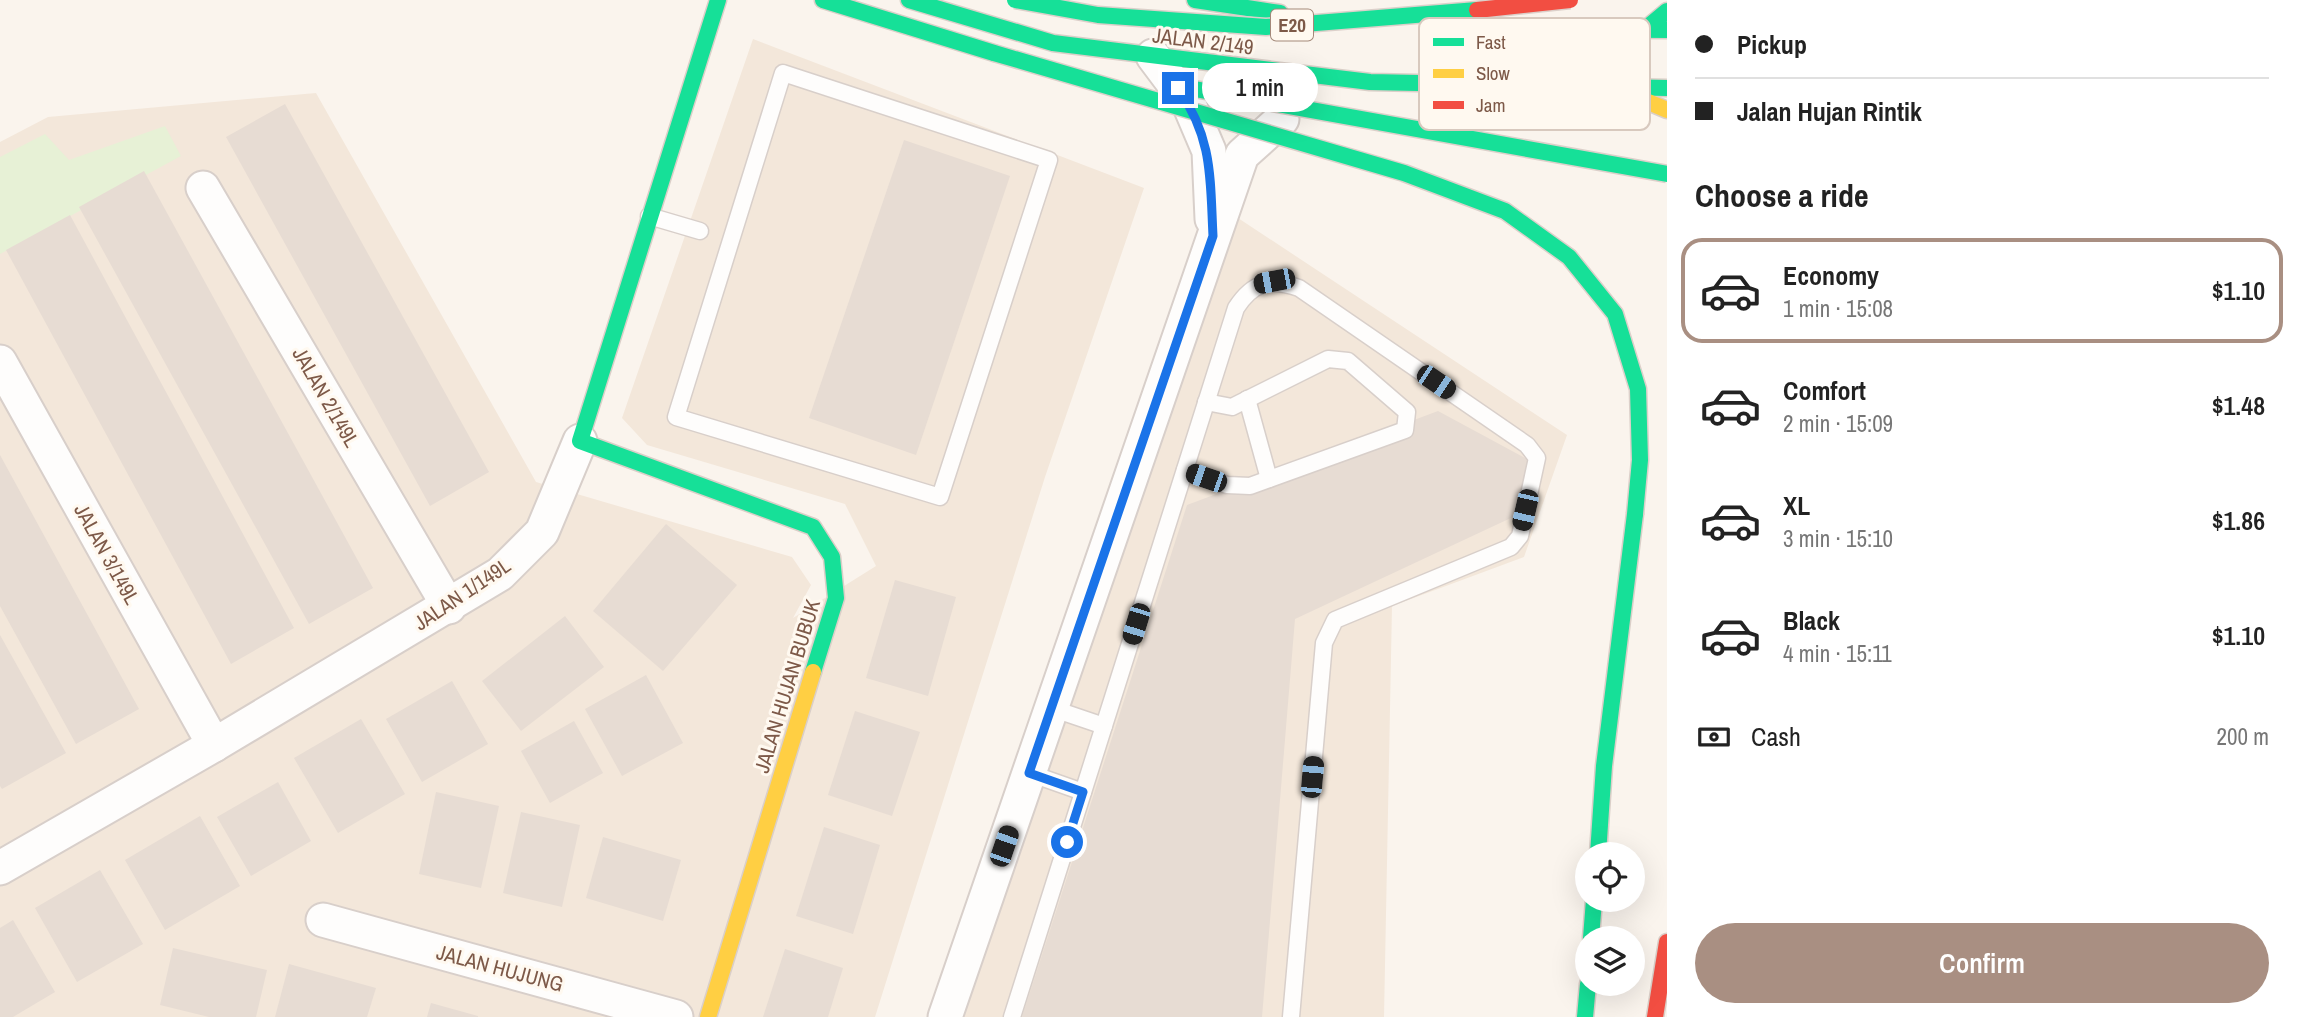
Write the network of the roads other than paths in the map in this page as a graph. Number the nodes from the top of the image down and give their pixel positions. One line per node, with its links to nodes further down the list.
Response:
1 (718, 0): 21 (main road, JALAN 1/149L)
2 (823, 0): 10 (main road)
3 (909, 0): 11 (main road, JALAN 2/149)
4 (1015, 0): 6 (main road, E20, bridge)
5 (1195, 0): 9 (main road, JALAN 2/149)
6 (1570, 0)
7 (1667, 11): 8 (main road)
8 (1650, 25)
9 (1419, 27)
10 (994, 53): 17 (main road, bridge); 36 (main road, bridge)
11 (1153, 56): 13 (main road, JALAN 2/149); 23 (street)
12 (783, 73): 12 (lane)
13 (1370, 82): 14 (main road, JALAN 2/149); 23 (street)
14 (1419, 83)
15 (1650, 103): 16 (main road)
16 (1667, 110)
17 (1419, 129)
18 (1422, 130): 19 (main road, bridge)
19 (1667, 174)
20 (203, 188): 30 (street, JALAN 2/149L)
21 (649, 216): 22 (lane); 27 (main road, JALAN 1/149L)
22 (700, 232)
23 (1213, 236): 31 (street)
24 (0, 362): 33 (street, JALAN 3/149L)
25 (1247, 399): 26 (lane); 29 (lane); 29 (lane)
26 (1206, 402): 28 (lane); 45 (lane)
27 (580, 441): 30 (street, JALAN 1/149L); 42 (main road, JALAN HUJAN BUBUK)
28 (1185, 470): 29 (lane); 32 (lane)
29 (1269, 479)
30 (449, 607): 33 (street, JALAN 1/149L)
31 (1051, 708): 32 (lane); 34 (street)
32 (1104, 726): 35 (lane)
33 (214, 745): 37 (street, JALAN 1/149L)
34 (1029, 773): 35 (lane); 43 (street)
35 (1083, 792): 44 (lane)
36 (1599, 842)
37 (0, 868)
38 (323, 920): 41 (street, JALAN HUJUNG)
39 (1667, 942): 47 (main road)
40 (1587, 996): 46 (main road)
41 (676, 1017)
42 (708, 1017)
43 (945, 1017)
44 (1012, 1017)
45 (1291, 1017)
46 (1585, 1017)
47 (1655, 1017)

